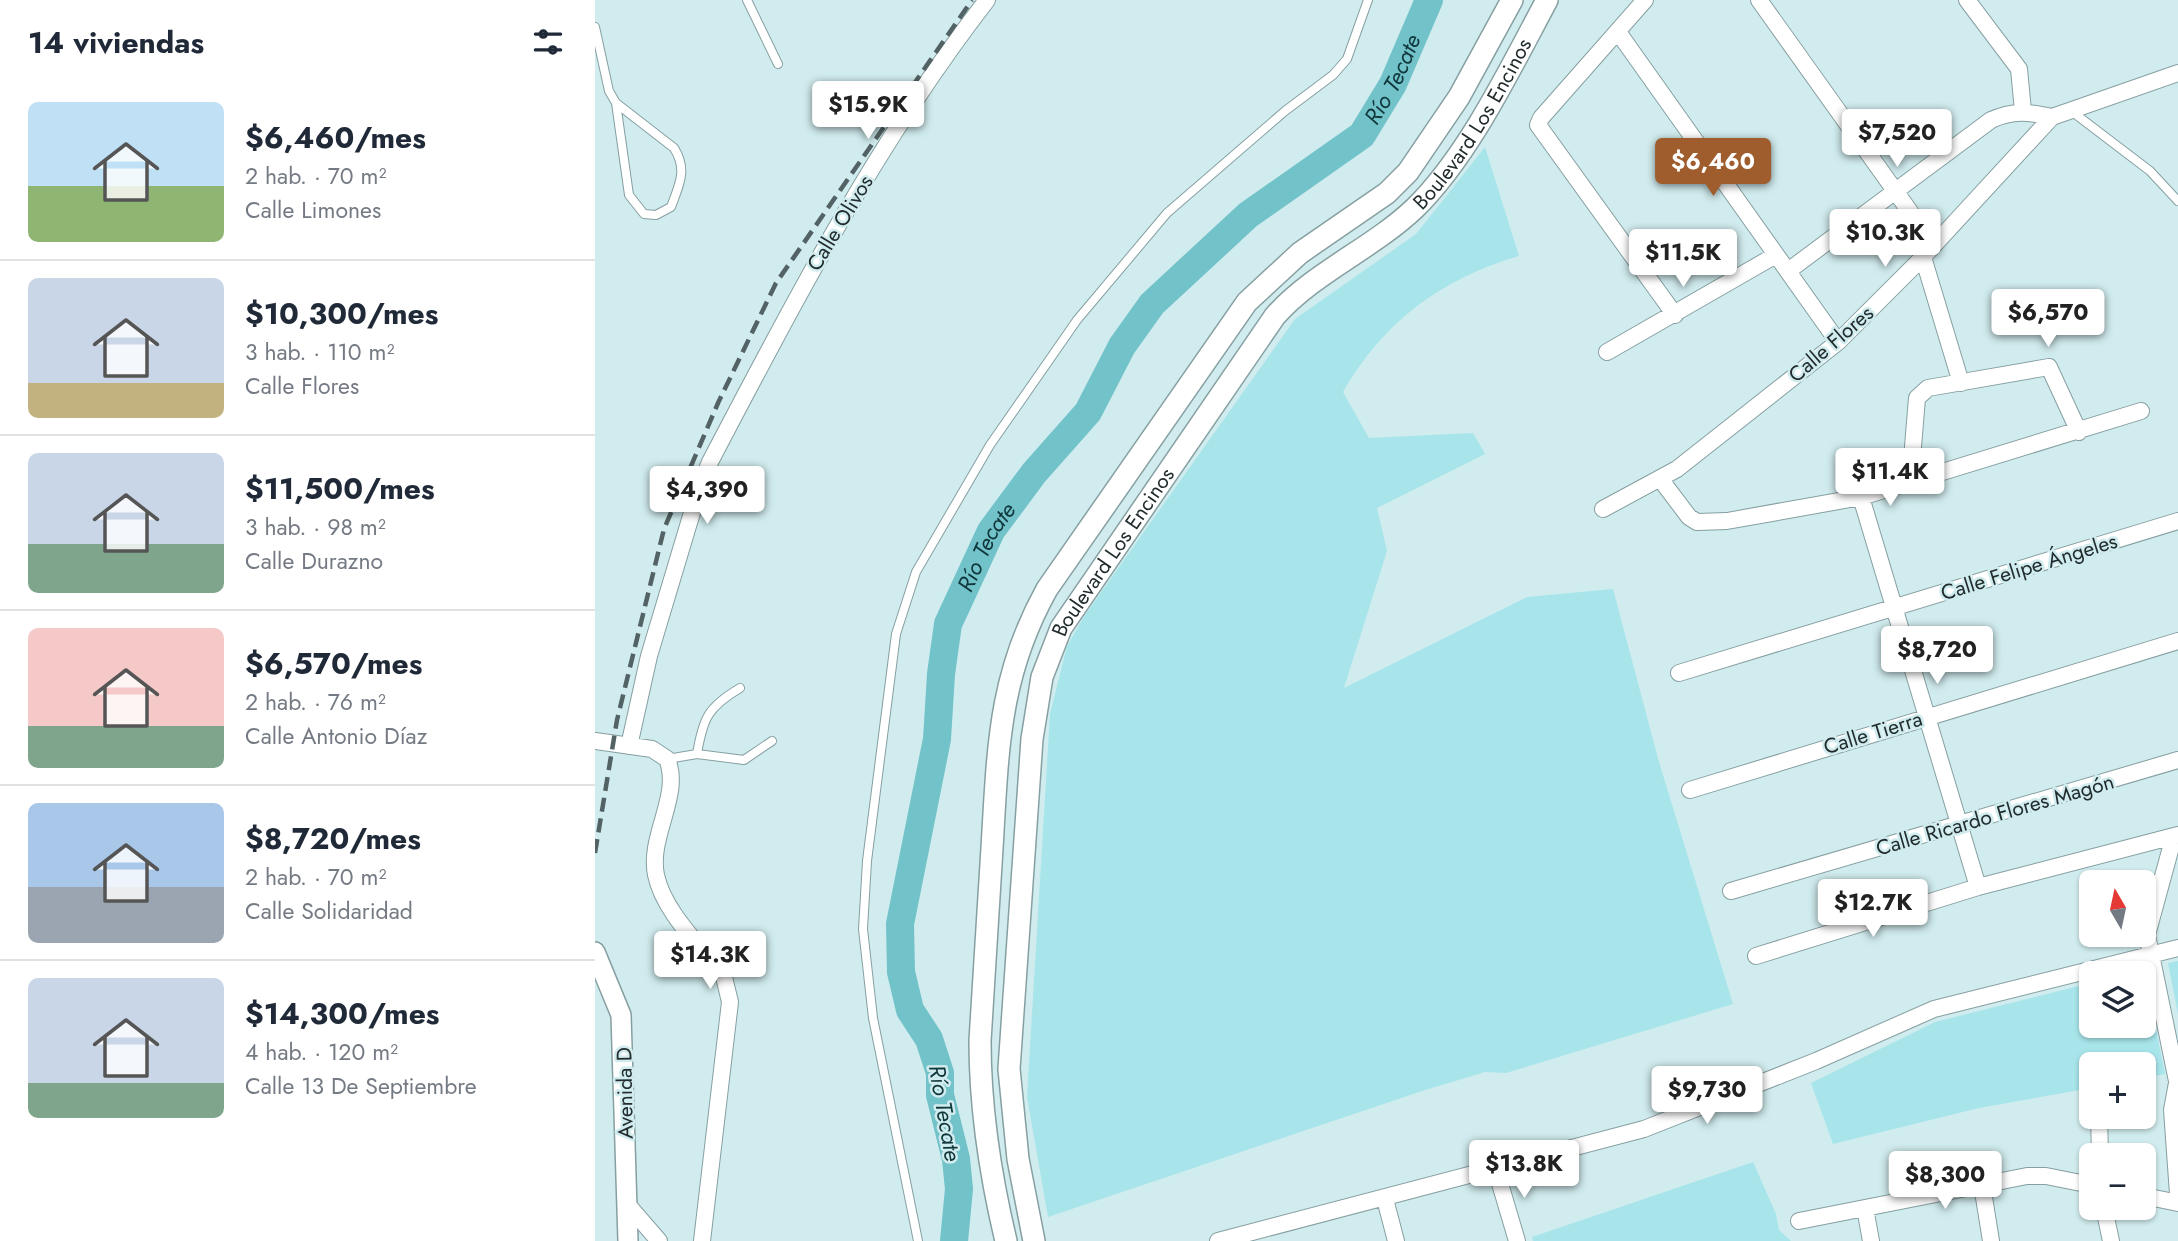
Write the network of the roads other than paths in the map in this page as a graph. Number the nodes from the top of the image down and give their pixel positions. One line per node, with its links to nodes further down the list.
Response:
1 (747, 0): 13 (lane)
2 (987, 0): 42 (street, Calle Olivos)
3 (1368, 0): 72 (lane)
4 (1512, 0): 11 (main road, Boulevard Los Encinos)
5 (1547, 0): 12 (main road, Boulevard Los Encinos)
6 (1645, 0): 10 (street)
7 (1759, 0): 19 (street)
8 (1967, 0): 17 (street)
9 (595, 27): 15 (lane)
10 (1618, 32): 22 (street); 24 (street)
11 (1489, 43): 12 (main road); 73 (main road, Boulevard Los Encinos)
12 (1517, 56): 74 (main road, Boulevard Los Encinos)
13 (778, 64)
14 (2178, 73): 16 (street, Calle Flores)
15 (616, 103): 15 (lane)
16 (2070, 110): 18 (street, Calle Flores); 20 (lane)
17 (2023, 111): 18 (street); 19 (street)
18 (2052, 117): 21 (street, Calle Flores)
19 (1895, 194): 21 (street); 23 (street)
20 (2178, 201)
21 (1928, 251): 25 (street, Calle Flores); 27 (street)
22 (1776, 255): 23 (street); 24 (street)
23 (1788, 271): 25 (street)
24 (1675, 314): 26 (street)
25 (1838, 342): 30 (street, Calle Flores)
26 (1607, 352)
27 (1961, 383): 29 (street); 31 (street)
28 (2141, 411): 29 (street)
29 (2079, 432): 31 (street)
30 (1661, 480): 32 (street); 33 (street, Calle Flores)
31 (1910, 483): 32 (street)
32 (1861, 497): 35 (street)
33 (1603, 509)
34 (2178, 521): 35 (street, Calle Felipe Ángeles)
35 (1896, 608): 37 (street, Calle Felipe Ángeles); 39 (street)
36 (2178, 641): 39 (street, Calle Tierra)
37 (1679, 673)
38 (740, 688): 44 (lane)
39 (1927, 716): 47 (street, Calle Tierra); 48 (street)
40 (595, 741): 42 (street); 43 (street)
41 (772, 741): 44 (lane)
42 (629, 746): 45 (street)
43 (595, 747)
44 (697, 754): 45 (lane)
45 (667, 758): 71 (street)
46 (2178, 760): 48 (street, Calle Ricardo Flores Magón)
47 (1690, 790)
48 (1961, 826): 50 (street); 51 (street, Calle Ricardo Flores Magón)
49 (2176, 835): 50 (street); 54 (street)
50 (1978, 887): 55 (street)
51 (1731, 891)
52 (2178, 948): 54 (street)
53 (595, 951): 64 (street, Avenida D)
54 (2149, 953): 56 (street); 57 (street)
55 (1756, 956)
56 (2177, 1084): 60 (street)
57 (1496, 1170): 62 (street); 77 (street)
58 (2079, 1183): 59 (street)
59 (1982, 1185): 65 (street); 79 (street)
60 (2178, 1194)
61 (2156, 1198): 63 (street)
62 (1385, 1199): 68 (street); 76 (street)
63 (2178, 1203)
64 (627, 1204): 69 (street, Avenida D); 70 (street)
65 (1865, 1208): 67 (street); 78 (street)
66 (2107, 1220): 80 (street)
67 (1798, 1221)
68 (1261, 1236): 75 (street)
69 (628, 1241)
70 (659, 1241)
71 (702, 1241)
72 (918, 1241)
73 (1006, 1241)
74 (1034, 1241)
75 (1218, 1241)
76 (1396, 1241)
77 (1517, 1241)
78 (1871, 1241)
79 (1991, 1241)
80 (2111, 1241)

